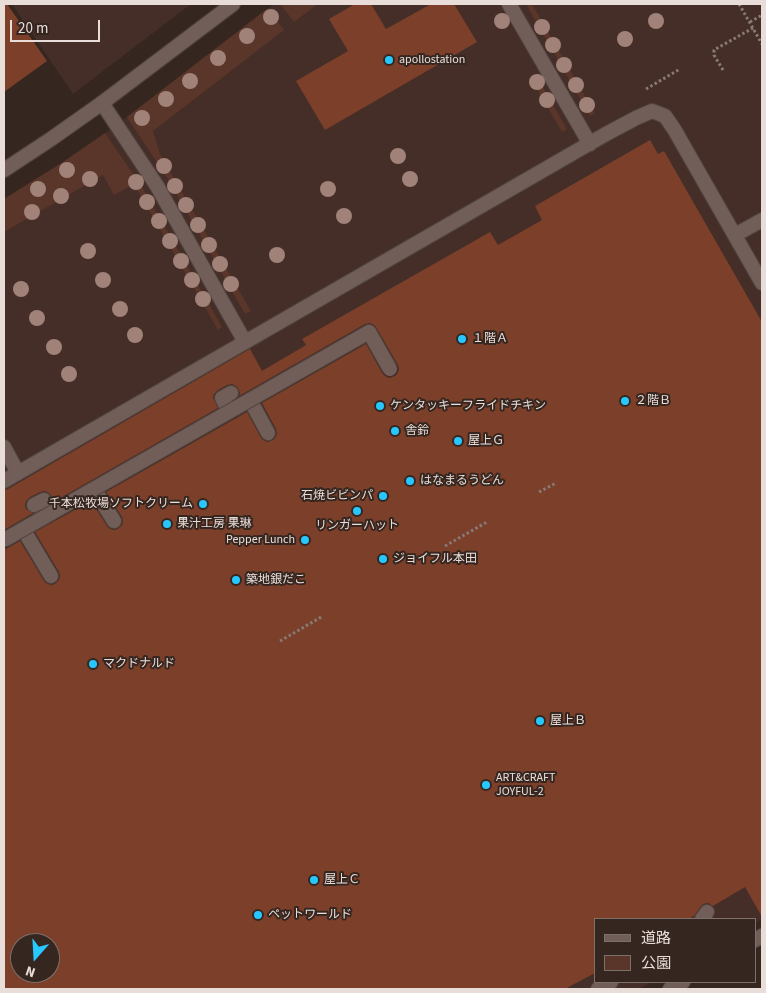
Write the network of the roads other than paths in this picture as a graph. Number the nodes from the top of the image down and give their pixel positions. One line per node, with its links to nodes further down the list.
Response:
1 (233, 4): 3 (street)
2 (509, 4): 4 (street)
3 (102, 103): 5 (street); 9 (street)
4 (590, 144): 7 (street); 9 (street)
5 (4, 170)
6 (762, 220): 7 (street)
7 (735, 234): 8 (street)
8 (762, 283)
9 (245, 342): 16 (street)
10 (390, 369): 12 (street, bridge)
11 (232, 393): 13 (street)
12 (250, 400): 13 (street, bridge); 14 (street)
13 (229, 411): 18 (street, bridge)
14 (268, 433)
15 (4, 447): 16 (street)
16 (18, 473): 17 (street)
17 (4, 481)
18 (94, 489): 20 (street, bridge); 21 (street)
19 (34, 505): 20 (street)
20 (51, 513): 22 (street, bridge)
21 (114, 521)
22 (23, 529): 23 (street, bridge); 24 (street)
23 (4, 540)
24 (51, 576)
25 (609, 983): 27 (street)
26 (681, 983): 28 (street)
27 (598, 989)
28 (670, 989)

